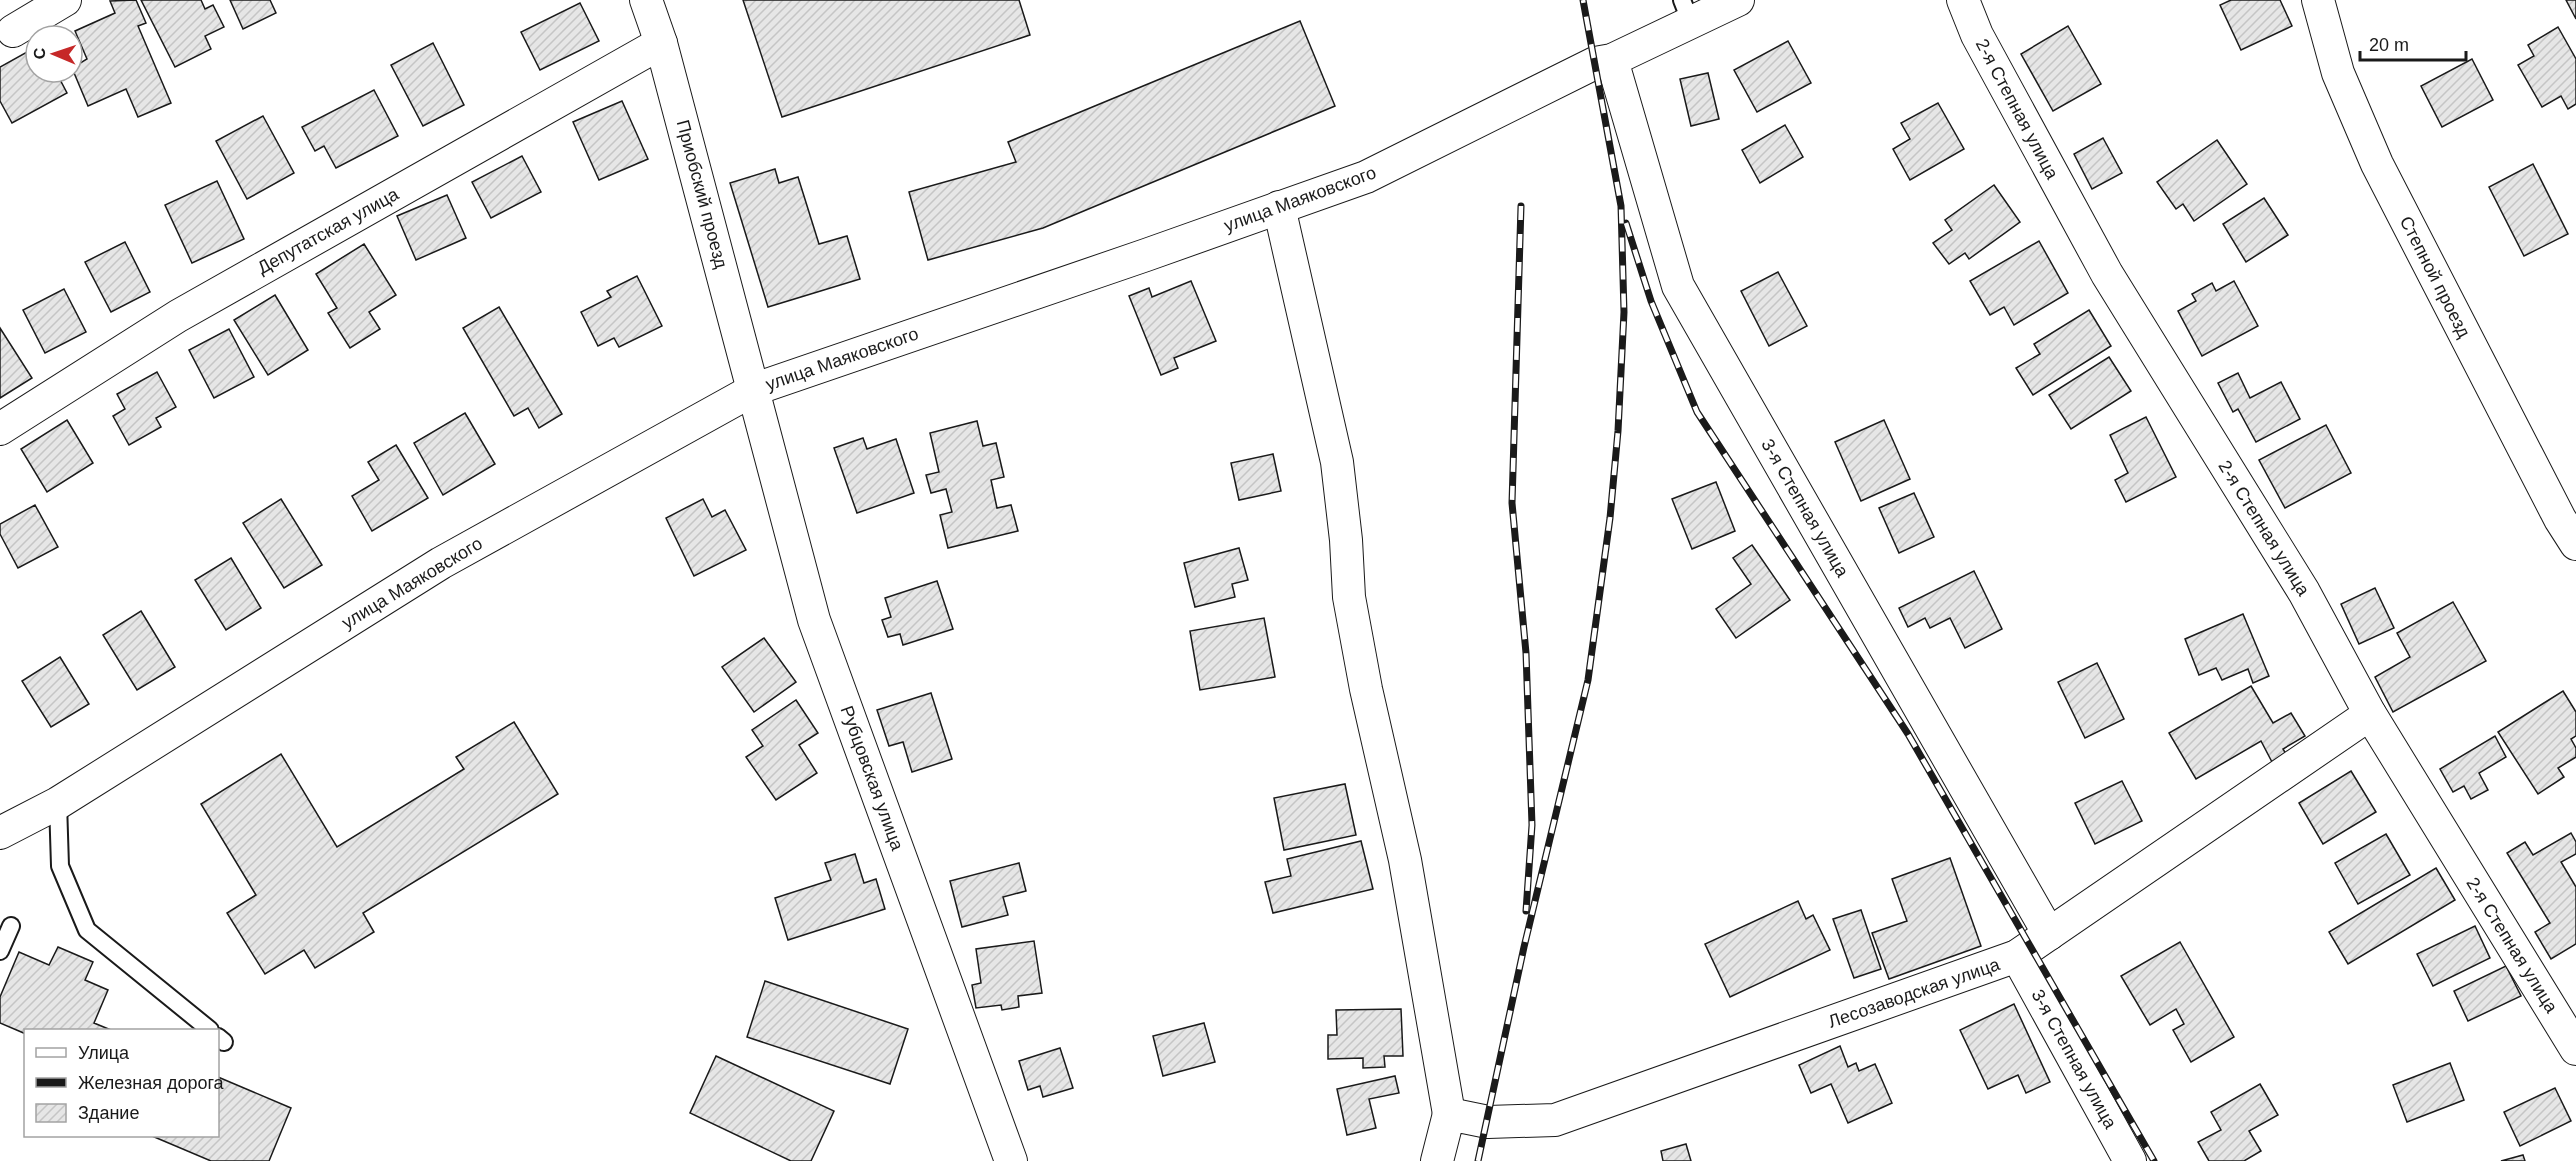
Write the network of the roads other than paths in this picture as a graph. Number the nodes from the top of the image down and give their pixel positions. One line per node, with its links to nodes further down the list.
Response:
1 (65, 0): 7 (street)
2 (646, 0): 8 (street, Приобский проезд)
3 (1738, 0): 6 (street, улица Маяковского)
4 (1963, 0): 14 (street, 2-я Степная улица)
5 (2318, 0): 13 (street, Степной проезд)
6 (1687, 11): 9 (street, улица Маяковского)
7 (13, 32)
8 (661, 43): 11 (street, Приобский проезд); 12 (street, Депутатская улица)
9 (1612, 60): 10 (street, улица Маяковского); 18 (street, 3-я Степная улица)
10 (1280, 207): 11 (street, улица Маяковского); 23 (street)
11 (754, 389): 15 (street, улица Маяковского); 24 (street, Рубцовская улица)
12 (0, 429)
13 (2576, 543)
14 (2370, 714): 18 (street, Лесозаводская улица); 22 (street, 2-я Степная улица)
15 (58, 803): 16 (street, улица Маяковского); 21 (lane)
16 (0, 833)
17 (11, 926): 19 (lane)
18 (2049, 934): 20 (street, Лесозаводская улица)
19 (0, 951)
20 (2017, 956): 23 (street, Лесозаводская улица); 26 (street, 3-я Степная улица)
21 (209, 1029)
22 (2574, 1041)
23 (1449, 1113): 25 (street)
24 (1011, 1161)
25 (1437, 1161)
26 (2130, 1161)

